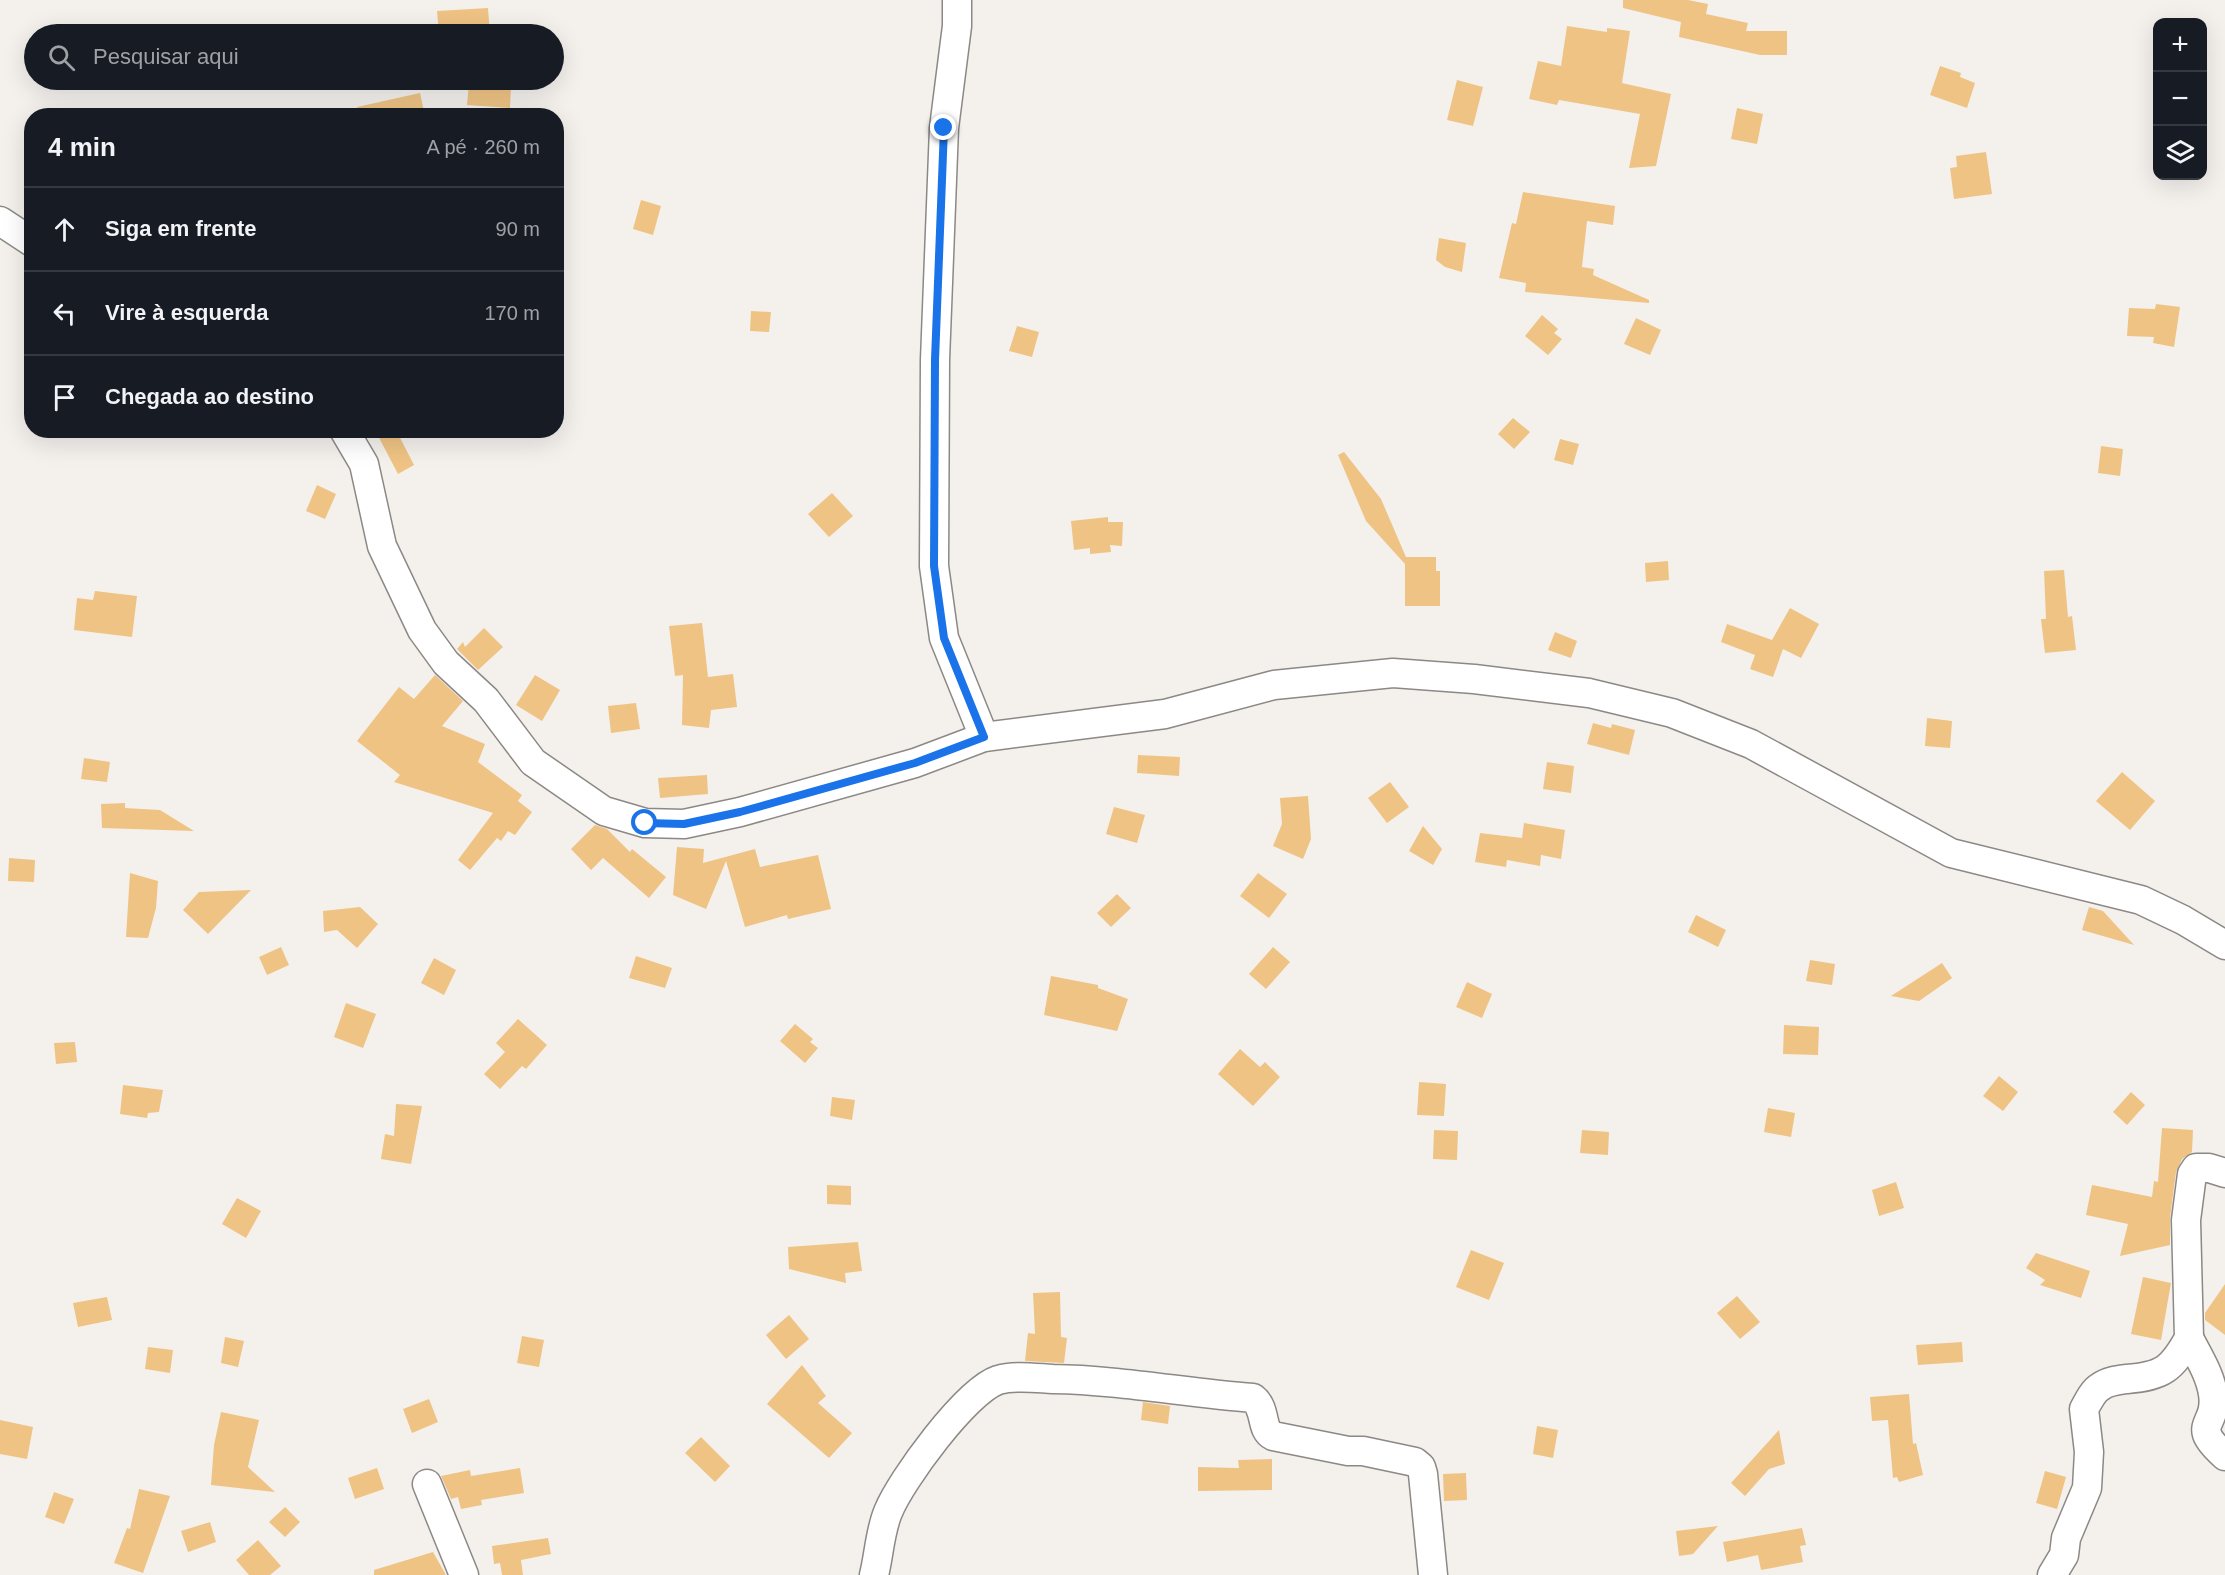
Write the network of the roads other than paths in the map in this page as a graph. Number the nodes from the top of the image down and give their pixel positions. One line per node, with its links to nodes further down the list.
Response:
1 (957, 0): 5 (street)
2 (1, 219): 3 (street)
3 (24, 236)
4 (349, 438): 5 (street)
5 (984, 737): 6 (street)
6 (2225, 945)
7 (2225, 1173): 8 (street)
8 (2189, 1338): 9 (street); 14 (street)
9 (2225, 1456)
10 (427, 1484): 11 (street)
11 (464, 1575)
12 (874, 1575): 13 (street)
13 (1432, 1575)
14 (2052, 1575)

